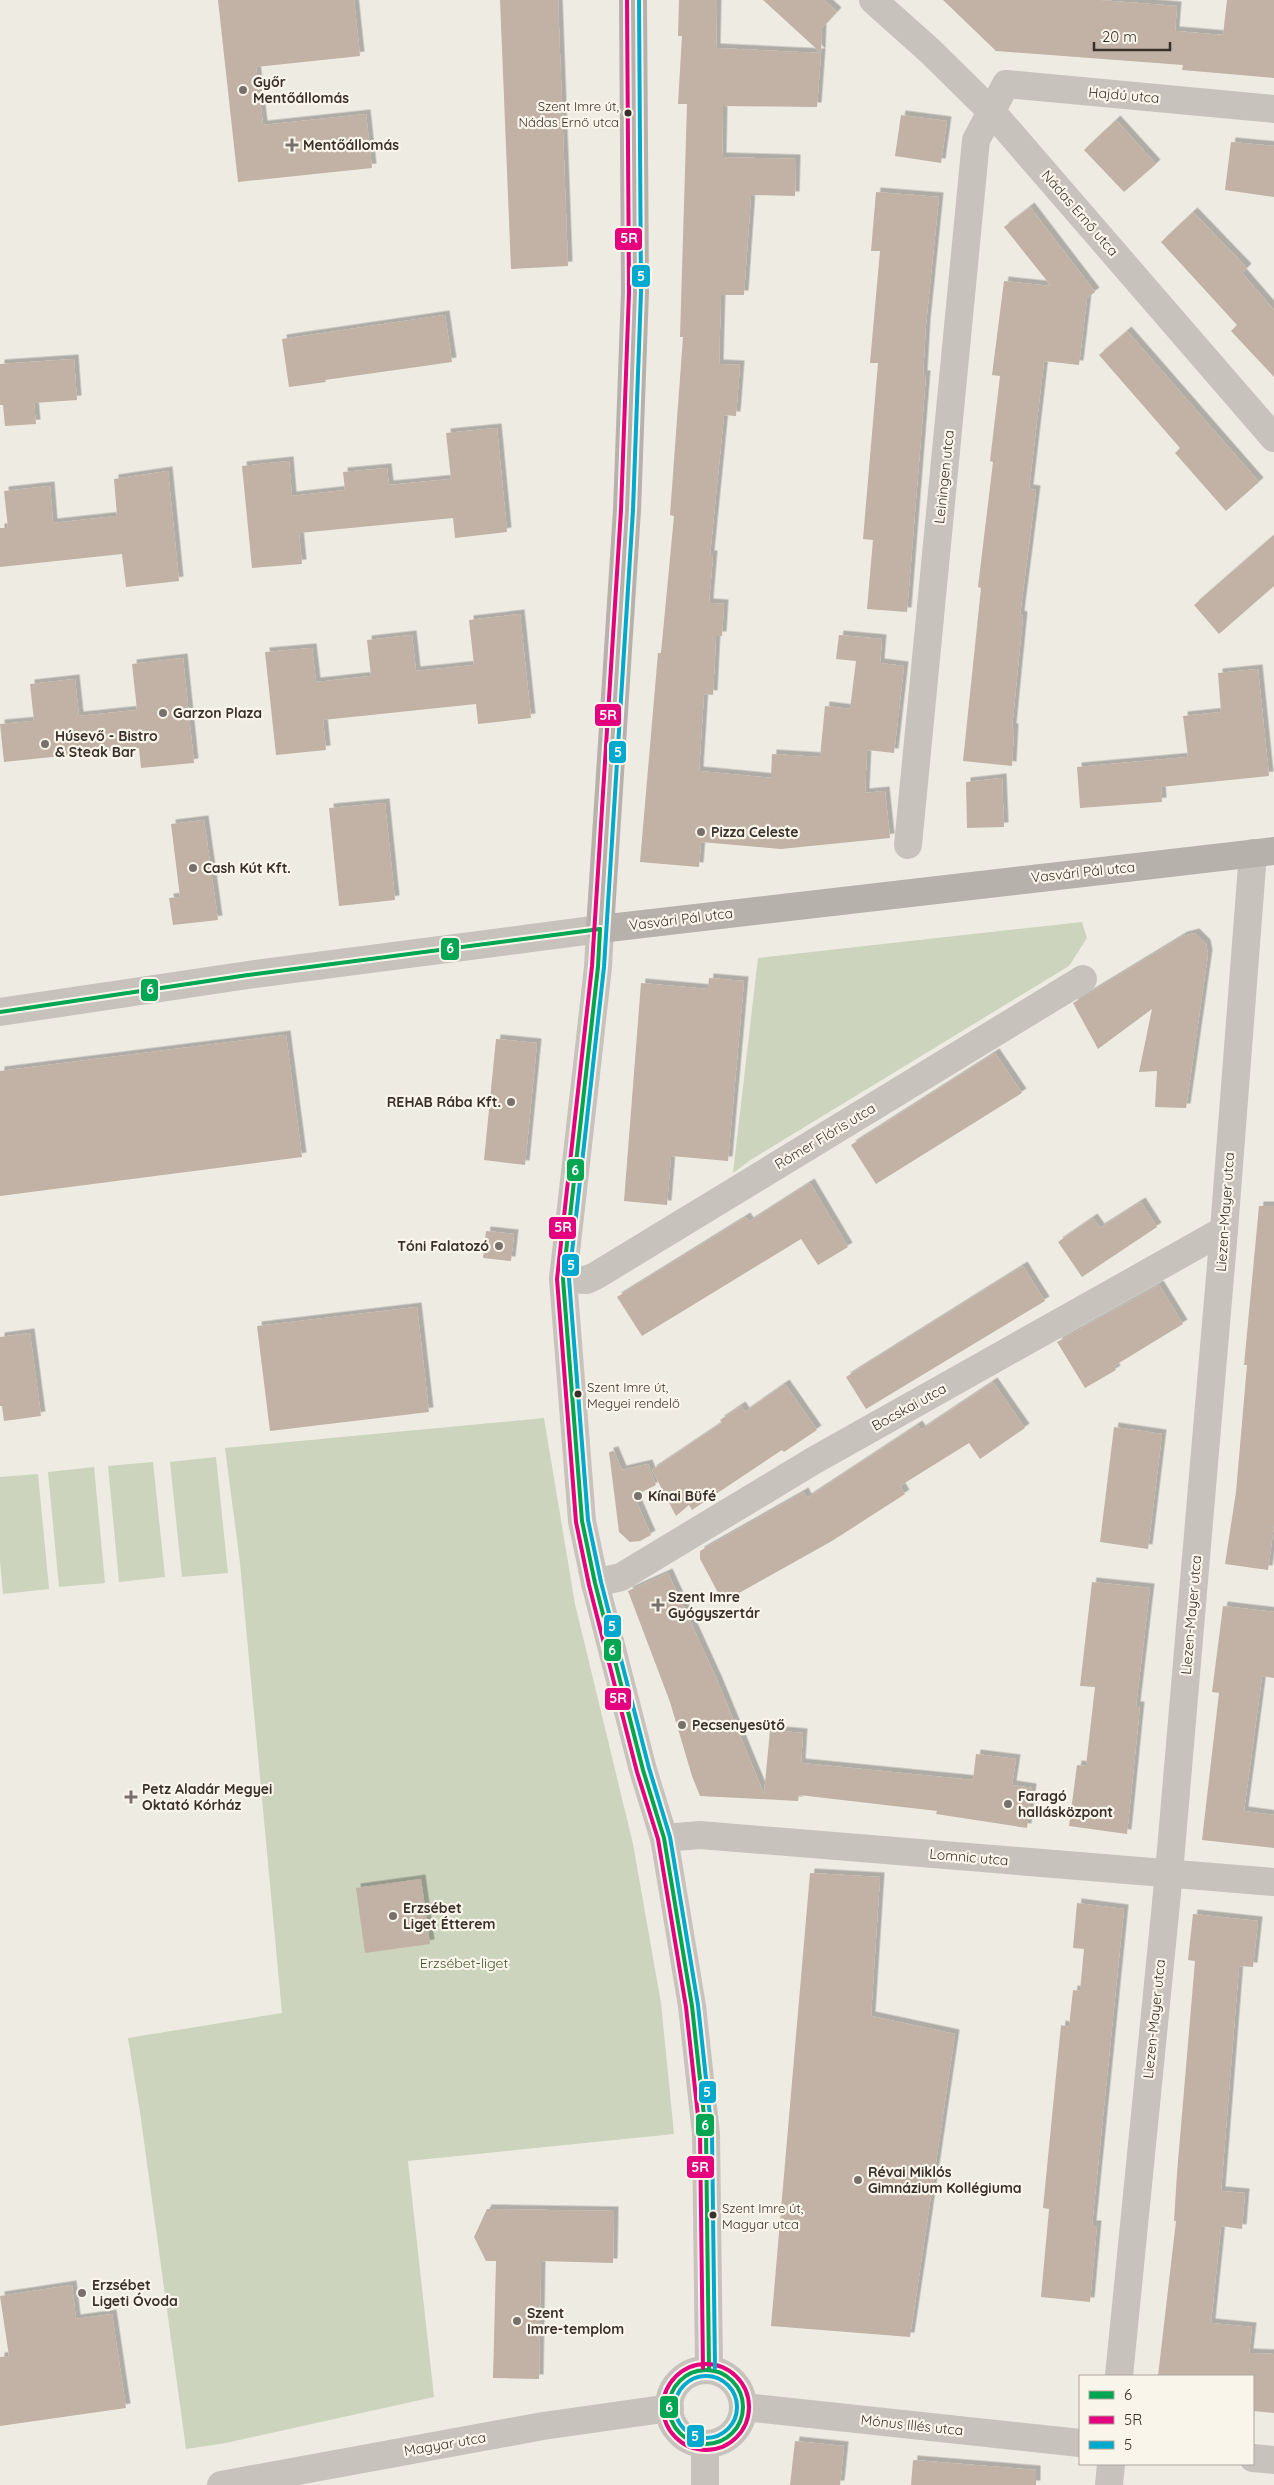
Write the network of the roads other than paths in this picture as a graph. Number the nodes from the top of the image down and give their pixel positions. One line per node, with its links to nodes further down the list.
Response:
1 (633, 0): 8 (main road)
2 (873, 0): 4 (street, Nádas Ernő utca)
3 (1274, 109): 4 (street, Hajdú utca)
4 (992, 112): 5 (street, Nádas Ernő utca); 6 (street, Leiningen utca)
5 (1274, 438)
6 (908, 845)
7 (1263, 852): 8 (main road, Vasvári Pál utca); 11 (street, Liezen-Mayer utca)
8 (600, 929): 10 (street, Vasvári Pál utca); 12 (street)
9 (1083, 979): 12 (street, Rómer Flóris utca)
10 (0, 1012)
11 (1224, 1230): 13 (street, Bocskai utca); 15 (street, Liezen-Mayer utca)
12 (563, 1279): 13 (street)
13 (595, 1583): 14 (street)
14 (664, 1838): 15 (street, Lomnic utca); 17 (street)
15 (1169, 1873): 16 (street, Lomnic utca); 18 (street, Liezen-Mayer utca)
16 (1274, 1882)
17 (709, 2368): 19 (street); 20 (street)
18 (1119, 2375)
19 (744, 2407): 21 (street, Mónus Illés utca); 22 (street)
20 (670, 2408): 22 (street); 26 (street, Magyar utca)
21 (1079, 2443)
22 (705, 2444): 27 (street)
23 (1254, 2458): 24 (street)
24 (1274, 2460)
25 (1111, 2465): 28 (street)
26 (221, 2485)
27 (705, 2485)
28 (1109, 2485)

